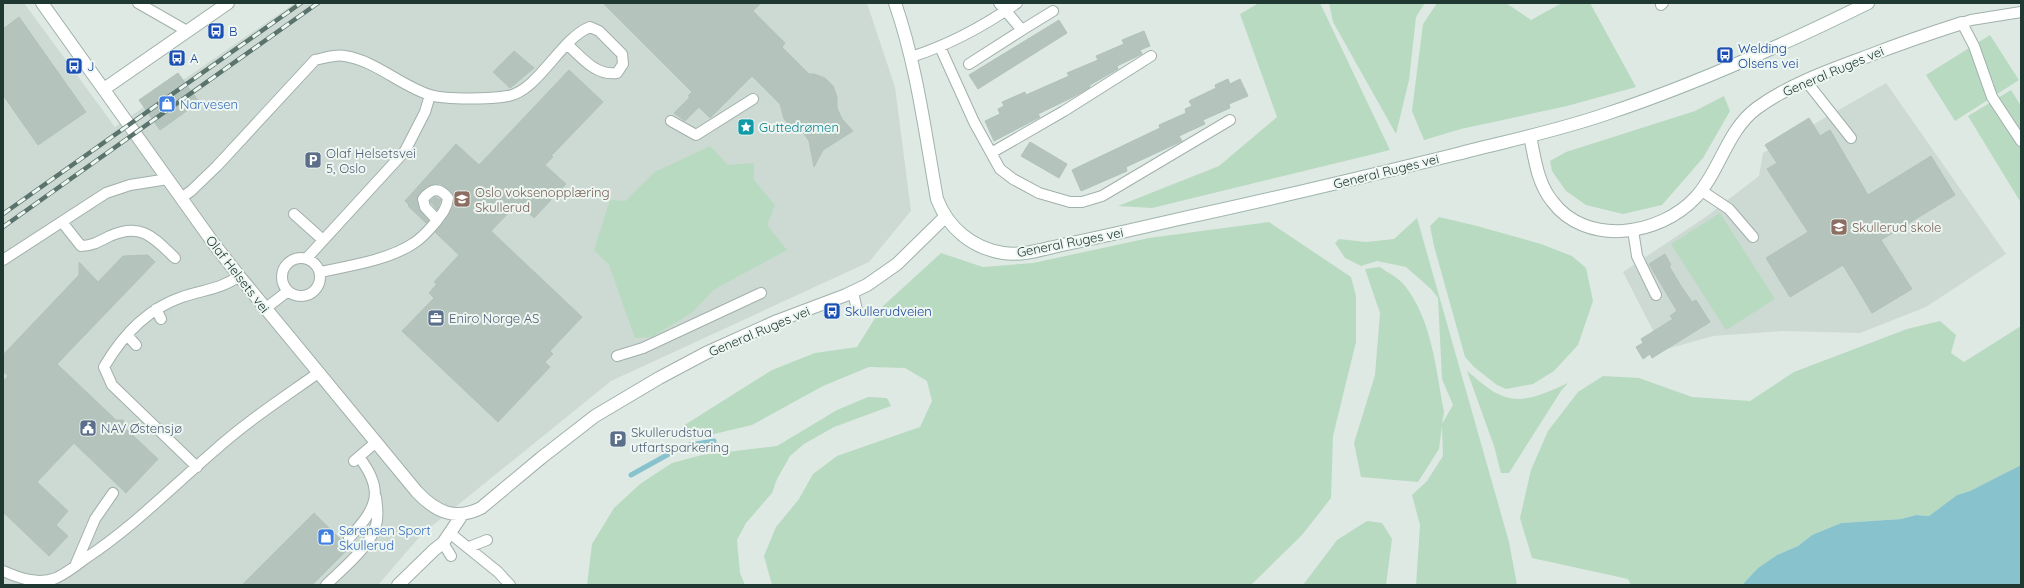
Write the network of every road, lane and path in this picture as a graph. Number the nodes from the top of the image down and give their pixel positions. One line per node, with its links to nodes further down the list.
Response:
1 (42, 3): 19 (street, Olaf Helsets vei)
2 (138, 3): 12 (lane)
3 (228, 3): 12 (street)
4 (895, 3): 16 (street)
5 (1017, 3): 7 (lane)
6 (1868, 3): 24 (street, General Ruges vei)
7 (1003, 7): 11 (lane); 14 (lane)
8 (1053, 11): 11 (lane)
9 (2021, 12): 10 (lane)
10 (1962, 23): 18 (street, General Ruges vei); 26 (lane)
11 (1022, 30): 17 (lane)
12 (187, 31): 19 (street)
13 (568, 45): 13 (lane); 20 (lane)
14 (940, 47): 16 (lane); 27 (lane)
15 (1152, 56): 27 (lane)
16 (911, 57): 32 (street)
17 (969, 64)
18 (1806, 80): 25 (lane); 29 (street, General Ruges vei)
19 (104, 90): 28 (street, Olaf Helsets vei)
20 (430, 95): 30 (lane); 37 (lane)
21 (753, 99): 23 (lane)
22 (1230, 120): 27 (lane)
23 (671, 121)
24 (1530, 136): 32 (street, General Ruges vei); 35 (street, General Ruges vei)
25 (1851, 138)
26 (2021, 141)
27 (991, 153)
28 (168, 179): 30 (street, Olaf Helsets vei); 34 (lane)
29 (1702, 191): 35 (street, General Ruges vei); 36 (lane)
30 (181, 198): 42 (street, Olaf Helsets vei)
31 (294, 214): 37 (lane)
32 (945, 216): 45 (street, General Ruges vei)
33 (437, 220): 41 (lane)
34 (62, 222): 38 (lane); 40 (lane)
35 (1633, 230): 46 (lane)
36 (1752, 237)
37 (323, 240): 39 (lane)
38 (175, 258)
39 (307, 258): 41 (lane); 43 (lane)
40 (3, 260)
41 (320, 272): 43 (lane)
42 (239, 276): 47 (street, Olaf Helsets vei); 48 (lane)
43 (288, 291): 47 (lane)
44 (761, 292): 53 (lane)
45 (853, 292): 49 (lane); 59 (street, General Ruges vei)
46 (1656, 295)
47 (266, 308): 54 (street, Olaf Helsets vei)
48 (156, 309): 50 (lane); 51 (lane)
49 (857, 310)
50 (161, 319)
51 (127, 335): 52 (lane); 56 (lane)
52 (136, 345)
53 (617, 356)
54 (318, 373): 55 (street, Olaf Helsets vei); 56 (lane)
55 (375, 443): 58 (lane); 59 (street, Olaf Helsets vei)
56 (197, 467): 66 (lane)
57 (113, 493): 66 (lane)
58 (376, 497): 61 (lane); 68 (lane)
59 (462, 515): 60 (street)
60 (451, 534): 63 (street); 64 (lane)
61 (349, 538)
62 (487, 540): 64 (lane)
63 (444, 543): 65 (lane); 69 (street)
64 (468, 547): 70 (lane)
65 (451, 556)
66 (75, 566): 67 (lane)
67 (3, 571)
68 (326, 585)
69 (398, 585)
70 (510, 585)

